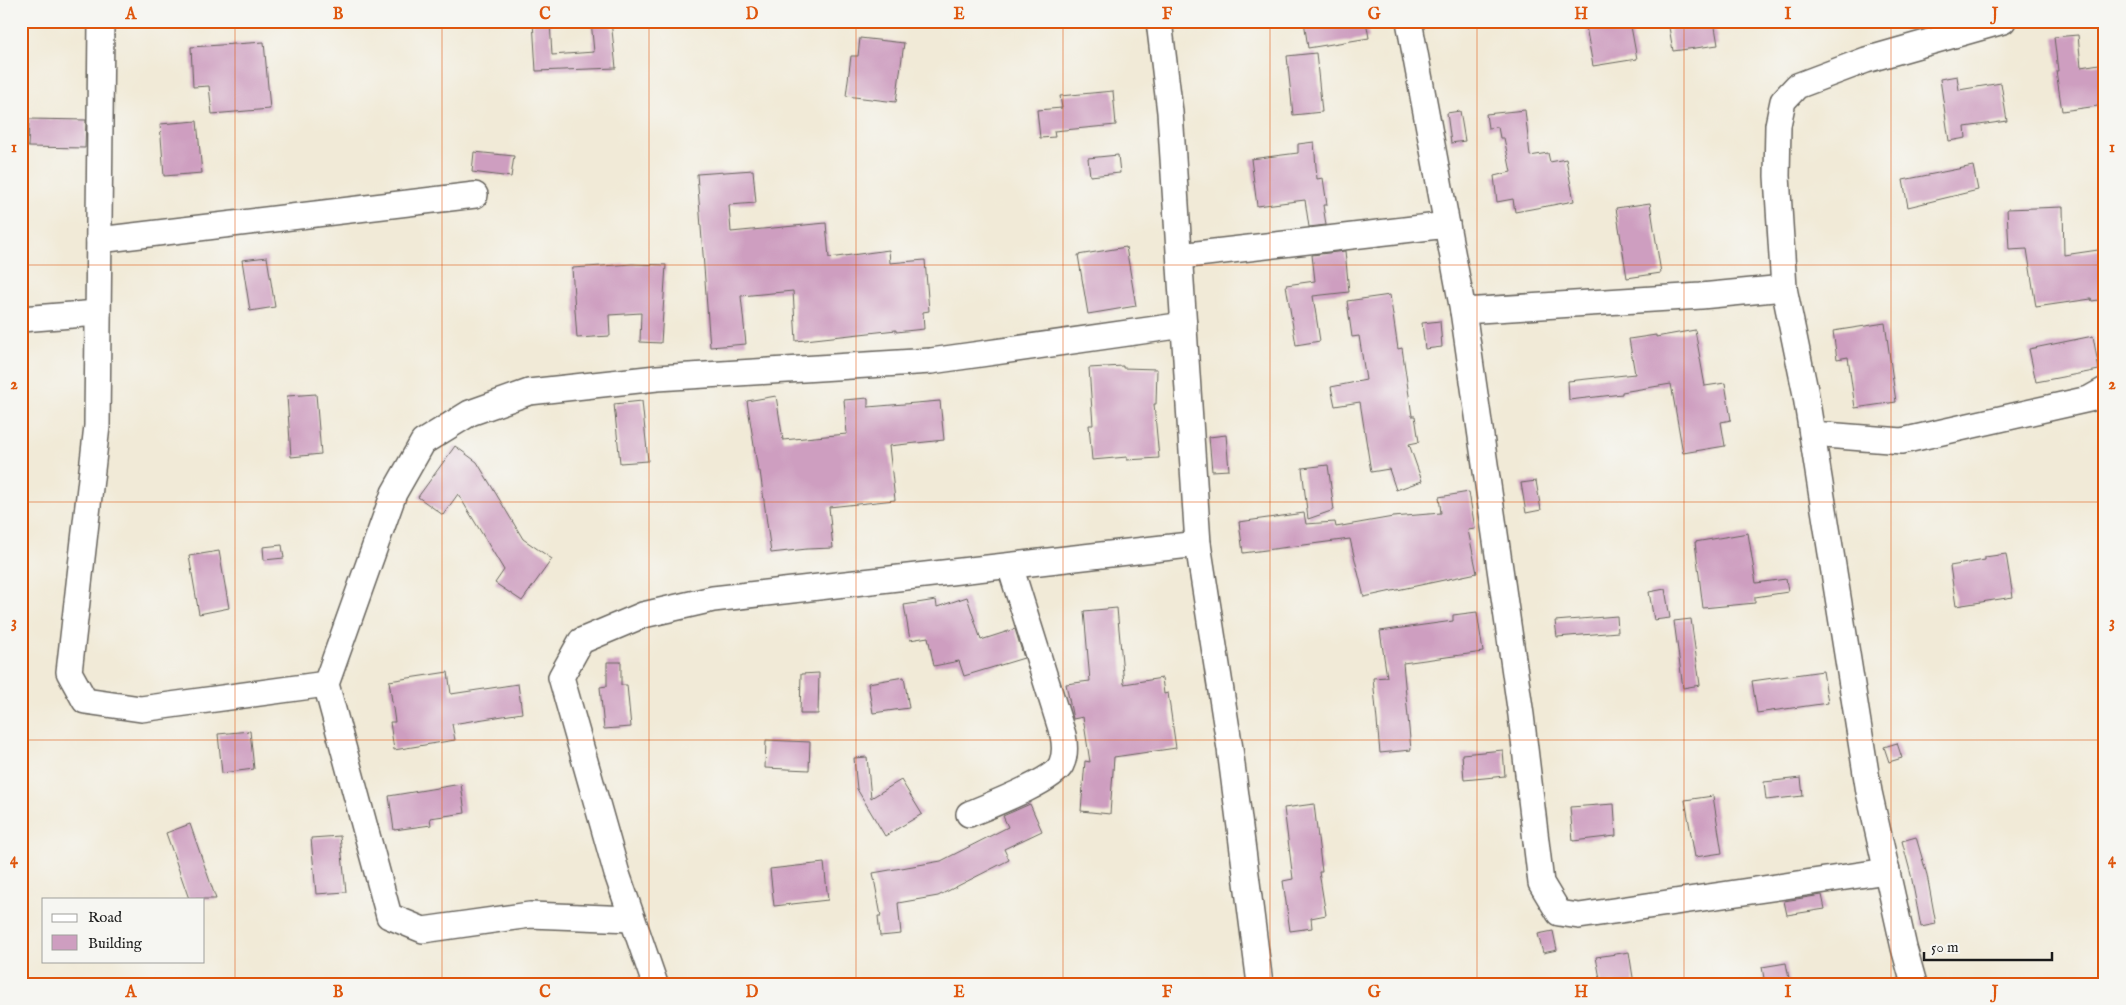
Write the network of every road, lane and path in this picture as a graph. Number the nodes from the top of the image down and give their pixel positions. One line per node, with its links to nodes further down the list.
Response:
1 (102, 21): 7 (street)
2 (1159, 21): 8 (street)
3 (1409, 21): 6 (street)
4 (2003, 21): 9 (street)
5 (475, 195): 7 (street)
6 (1448, 226): 8 (street); 10 (street)
7 (99, 240): 11 (street)
8 (1180, 256): 13 (street)
9 (1784, 288): 10 (street); 15 (street)
10 (1463, 311): 20 (street)
11 (98, 313): 12 (street); 18 (street)
12 (21, 318)
13 (1184, 325): 16 (street); 18 (street)
14 (2105, 390): 15 (street)
15 (1812, 434): 20 (street)
16 (1198, 544): 17 (street); 23 (street)
17 (1010, 566): 19 (street); 21 (street)
18 (326, 684): 21 (street)
19 (969, 814)
20 (1886, 871): 24 (street)
21 (632, 919): 22 (street)
22 (655, 984)
23 (1260, 984)
24 (1914, 984)

